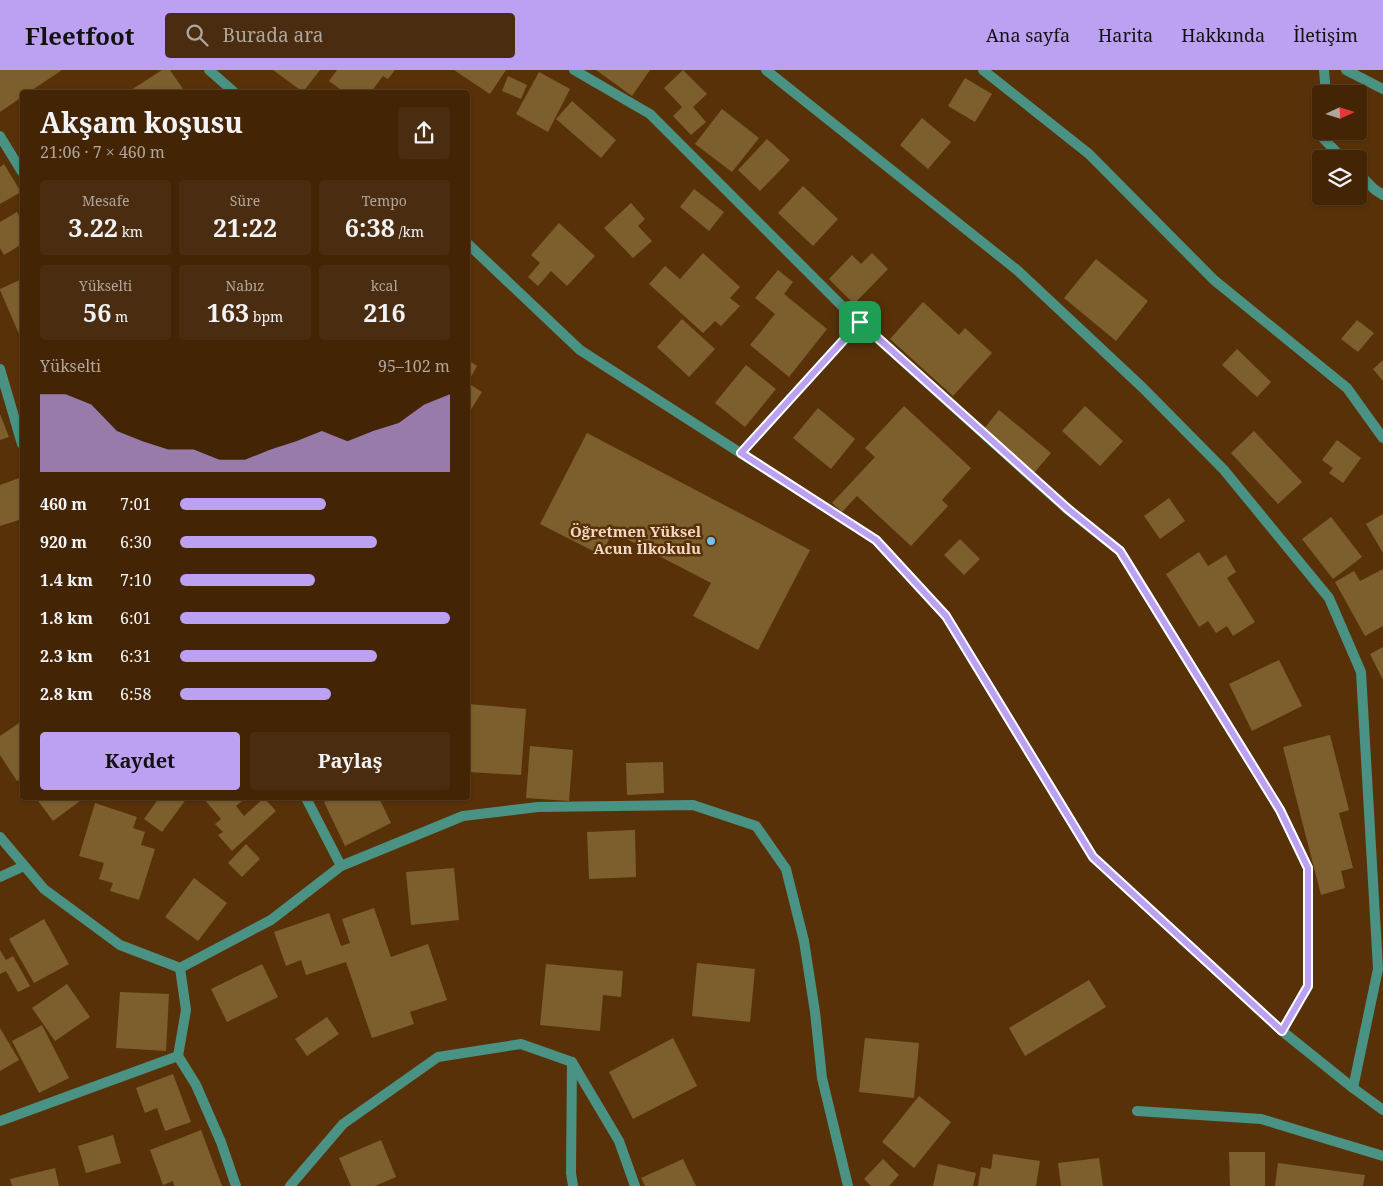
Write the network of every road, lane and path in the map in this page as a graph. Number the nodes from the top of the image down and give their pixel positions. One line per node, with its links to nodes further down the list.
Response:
1 (209, 70): 9 (street)
2 (574, 70): 17 (street)
3 (766, 70): 33 (street)
4 (983, 70): 22 (street)
5 (1324, 70): 7 (street)
6 (1346, 70): 8 (street)
7 (1325, 85)
8 (1383, 89)
9 (232, 90)
10 (0, 136): 13 (street)
11 (1325, 140): 12 (street)
12 (1334, 150)
13 (20, 169)
14 (1367, 182): 15 (street)
15 (1383, 195)
16 (470, 246): 23 (street)
17 (860, 322): 23 (street); 30 (street)
18 (0, 371): 20 (street)
19 (20, 407): 20 (street)
20 (13, 411): 21 (street)
21 (20, 437)
22 (1383, 438)
23 (741, 453): 30 (street)
24 (307, 800): 27 (street)
25 (0, 836): 26 (street)
26 (24, 866): 28 (street); 29 (street)
27 (341, 866): 29 (street); 42 (street)
28 (0, 877)
29 (180, 968): 31 (street)
30 (1282, 1031): 33 (street)
31 (178, 1056): 36 (street); 38 (street)
32 (572, 1062): 39 (street); 40 (street); 41 (street)
33 (1353, 1088): 34 (street)
34 (1383, 1110)
35 (1137, 1111): 37 (street)
36 (0, 1121)
37 (1383, 1156)
38 (236, 1186)
39 (290, 1186)
40 (573, 1186)
41 (634, 1186)
42 (848, 1186)

